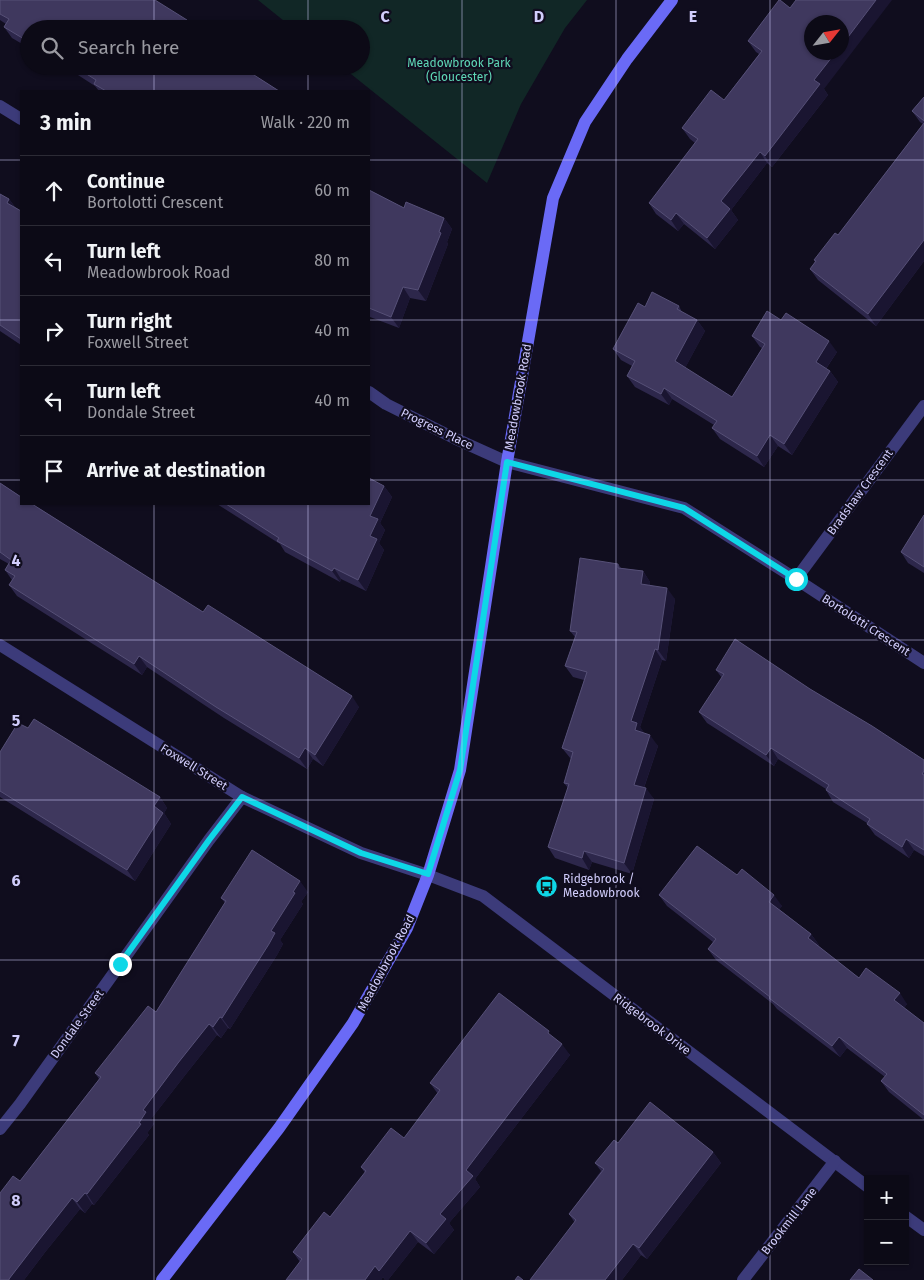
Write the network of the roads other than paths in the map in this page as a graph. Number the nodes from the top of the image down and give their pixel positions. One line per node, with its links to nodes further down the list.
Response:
1 (672, 0): 6 (street, Meadowbrook Road)
2 (0, 106): 3 (street)
3 (20, 118)
4 (370, 393): 6 (street, Progress Place)
5 (924, 406): 7 (street, Bradshaw Crescent)
6 (507, 462): 7 (street, Bortolotti Crescent); 11 (street, Meadowbrook Road)
7 (796, 579): 9 (street, Bortolotti Crescent)
8 (0, 645): 10 (street, Foxwell Street)
9 (924, 663)
10 (242, 797): 11 (street, Foxwell Street); 12 (street, Dondale Street)
11 (428, 874): 13 (street, Ridgebrook Drive); 17 (street, Meadowbrook Road)
12 (0, 1129)
13 (834, 1162): 14 (street, Ridgebrook Drive); 18 (street, Brookmill Lane)
14 (864, 1184)
15 (909, 1219): 16 (street)
16 (924, 1230)
17 (162, 1280)
18 (744, 1280)

